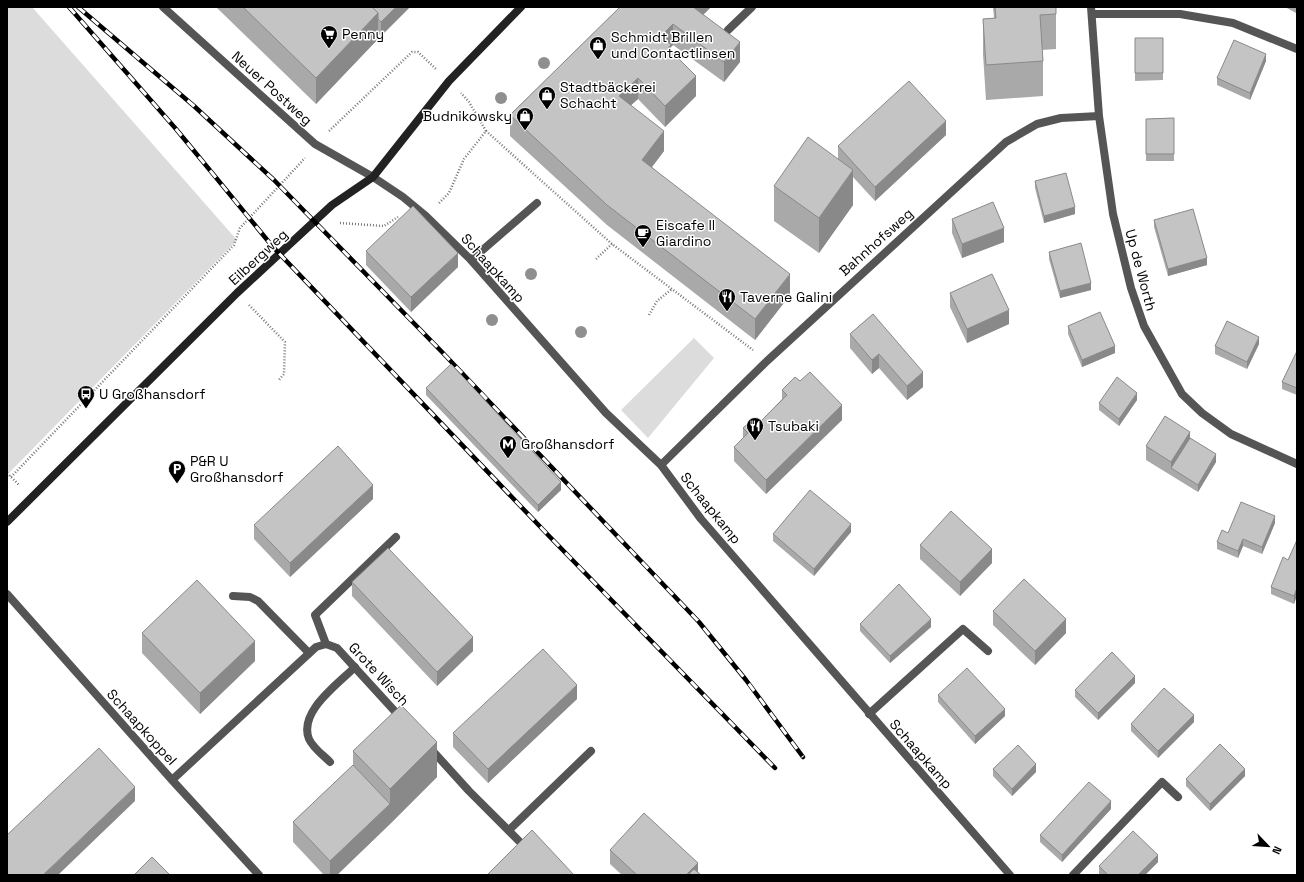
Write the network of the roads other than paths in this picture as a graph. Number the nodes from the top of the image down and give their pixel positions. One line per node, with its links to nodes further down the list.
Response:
1 (162, 7): 8 (street, Neuer Postweg)
2 (521, 7): 8 (main road, Eilbergweg)
3 (752, 7): 5 (street)
4 (1092, 10): 6 (street); 7 (street, Up de Worth)
5 (728, 30)
6 (1297, 49)
7 (1099, 116): 11 (street, Up de Worth); 12 (street, Bahnhofsweg)
8 (372, 177): 10 (street, Schaapkamp); 13 (main road, Eilbergweg)
9 (537, 203): 10 (street)
10 (471, 260): 12 (street, Schaapkamp)
11 (1297, 464)
12 (661, 465): 21 (street, Schaapkamp)
13 (7, 522)
14 (396, 537): 17 (street)
15 (7, 594): 26 (street, Schaapkoppel)
16 (233, 596): 19 (street)
17 (326, 644): 19 (street, Grote Wisch); 20 (street, Grote Wisch)
18 (988, 651): 21 (street)
19 (309, 653): 26 (street, Grote Wisch)
20 (355, 667): 22 (street, Grote Wisch); 25 (street)
21 (869, 714): 31 (street, Schaapkamp)
22 (407, 724)
23 (422, 740): 28 (street)
24 (591, 751): 28 (street)
25 (330, 762)
26 (172, 780): 30 (street, Schaapkoppel)
27 (1178, 797): 32 (street)
28 (509, 830): 29 (street)
29 (531, 853)
30 (259, 875)
31 (1010, 875)
32 (1074, 875)

